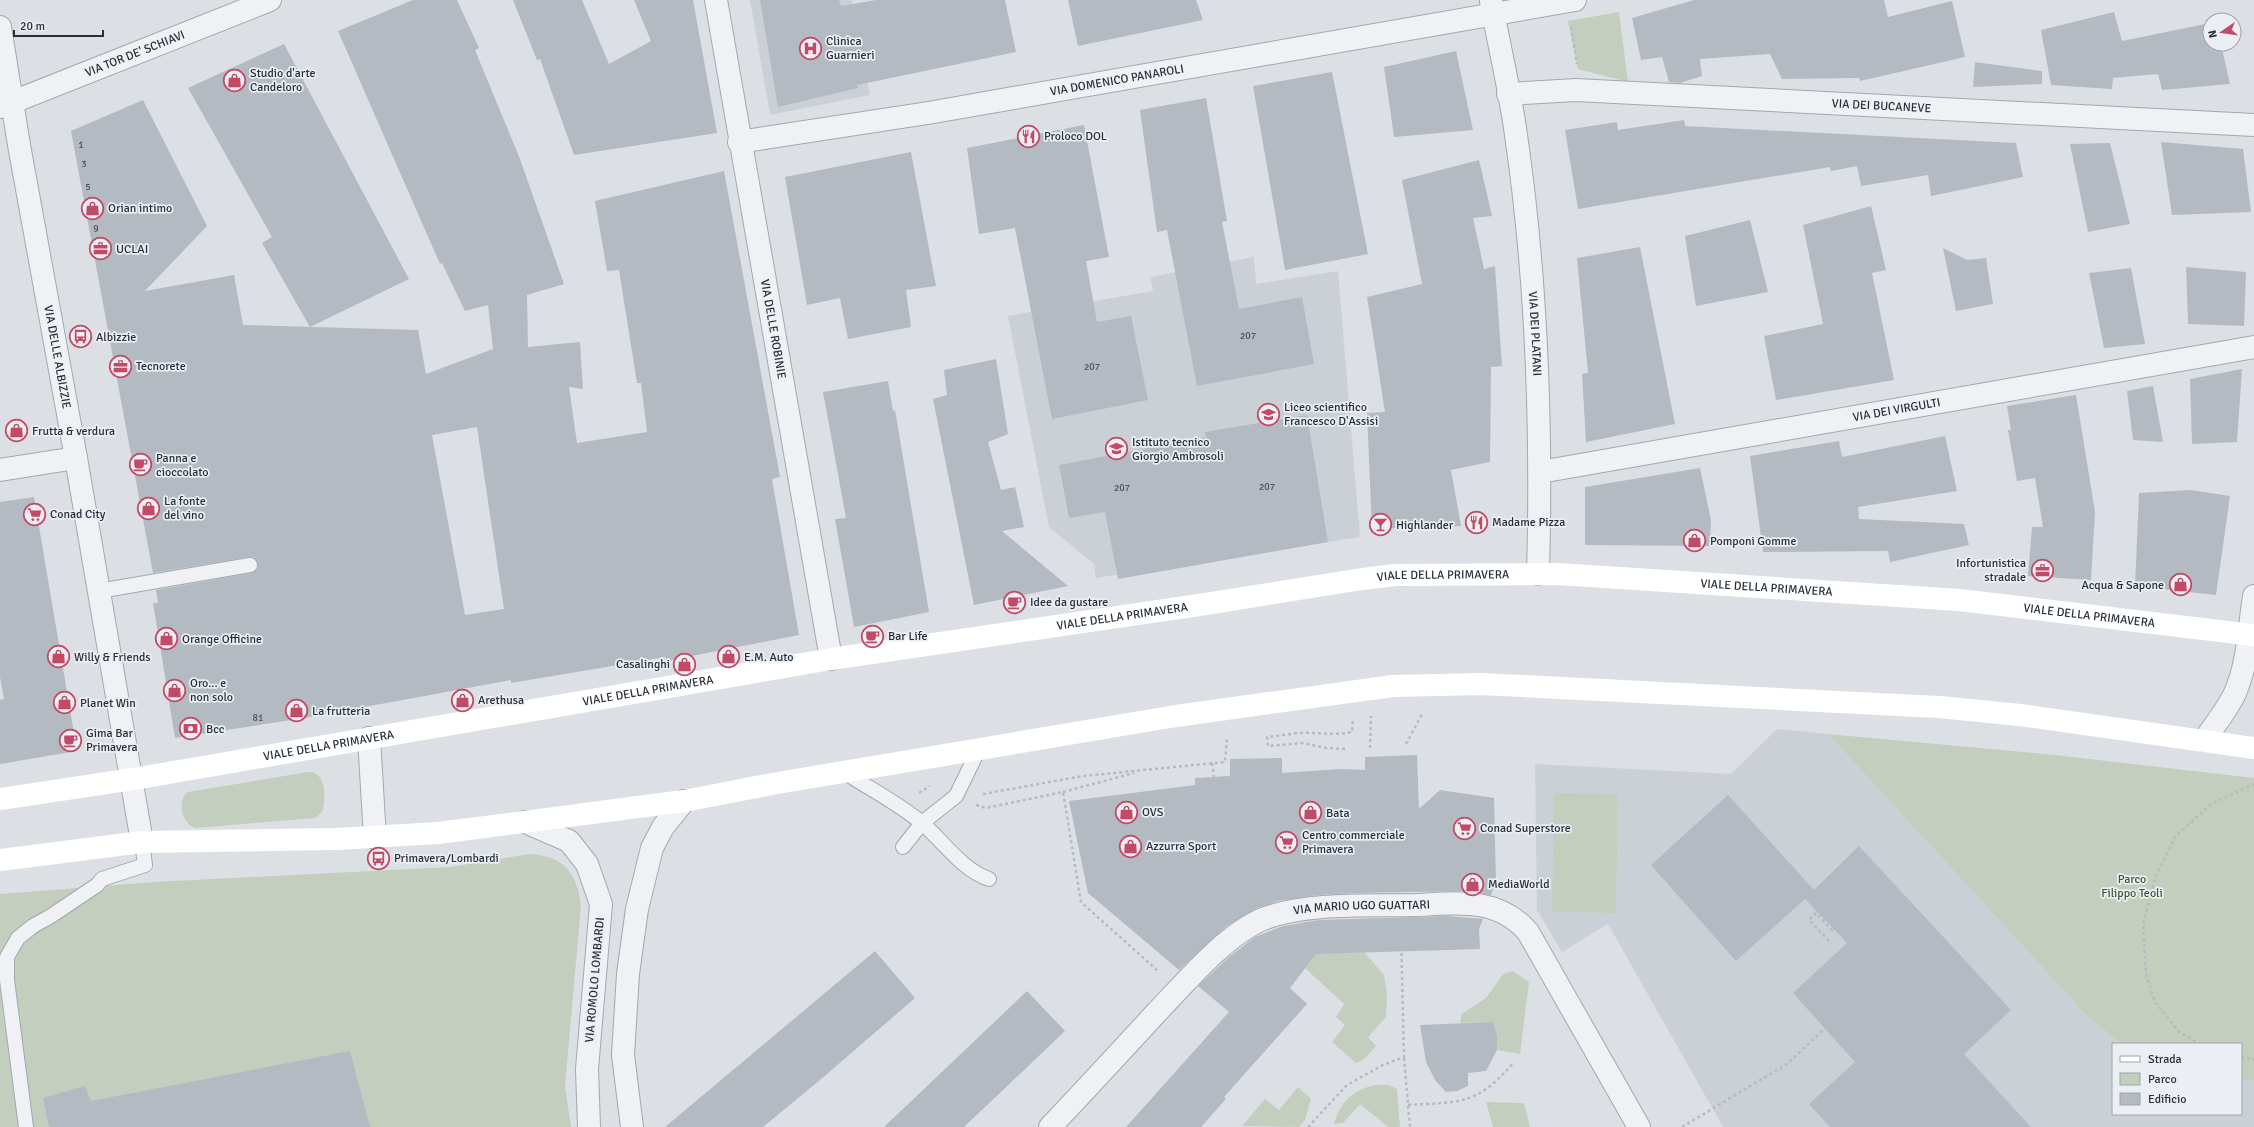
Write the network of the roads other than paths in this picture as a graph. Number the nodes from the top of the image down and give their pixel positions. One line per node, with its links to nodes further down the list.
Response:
1 (270, 0): 7 (street, VIA TOR DE' SCHIAVI)
2 (716, 0): 9 (street, VIA DELLE ROBINIE)
3 (1492, 7): 4 (street, VIA DOMENICO PANAROLI); 6 (street, VIA DEI PLATANI); 9 (street, VIA DOMENICO PANAROLI)
4 (1573, 10)
5 (0, 27): 7 (street, VIA DELLE ALBIZZIE)
6 (1508, 94): 8 (street, VIA DEI BUCANEVE); 13 (street, VIA DEI PLATANI)
7 (6, 104): 11 (street, VIA DELLE ALBIZZIE)
8 (2254, 124)
9 (739, 142): 19 (street, VIA DELLE ROBINIE)
10 (2254, 347): 13 (street, VIA DEI VIRGULTI)
11 (76, 458): 12 (street); 16 (street, VIA DELLE ALBIZZIE)
12 (0, 470)
13 (1540, 472): 15 (street, VIA DEI PLATANI)
14 (250, 565): 16 (lane)
15 (1538, 574): 18 (main road, VIALE DELLA PRIMAVERA); 19 (main road, VIALE DELLA PRIMAVERA)
16 (99, 591): 25 (street, VIA DELLE ALBIZZIE)
17 (2254, 596): 18 (street)
18 (2251, 635): 21 (street)
19 (831, 659): 20 (main road, VIALE DELLA PRIMAVERA)
20 (369, 738): 25 (main road, VIALE DELLA PRIMAVERA); 30 (street)
21 (2204, 740): 22 (main road); 23 (main road)
22 (2254, 748)
23 (980, 749): 24 (main road); 29 (lane)
24 (844, 772): 27 (main road); 29 (lane)
25 (133, 779): 26 (main road, VIALE DELLA PRIMAVERA); 31 (street, VIA DELLE ALBIZZIE)
26 (0, 799)
27 (684, 801): 28 (main road); 37 (street)
28 (525, 822): 30 (main road); 36 (street, VIA ROMOLO LOMBARDI)
29 (922, 823): 32 (lane); 34 (lane)
30 (375, 838): 31 (main road)
31 (142, 842): 33 (main road); 35 (lane)
32 (903, 847)
33 (0, 860)
34 (989, 879)
35 (26, 1127)
36 (589, 1127)
37 (632, 1127)
38 (1050, 1127): 39 (street, VIA MARIO UGO GUATTARI)
39 (1639, 1127)

